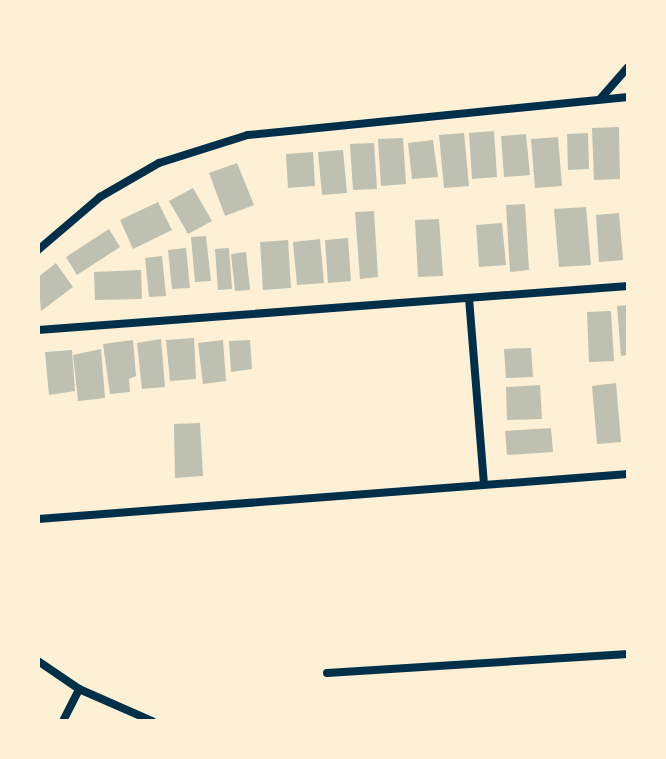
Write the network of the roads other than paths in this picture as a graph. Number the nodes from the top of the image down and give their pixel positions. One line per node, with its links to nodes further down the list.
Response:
1 (628, 67): 3 (street)
2 (628, 97): 3 (street)
3 (601, 98): 4 (street)
4 (38, 250)
5 (628, 286): 6 (street)
6 (469, 298): 7 (street); 9 (street)
7 (38, 330)
8 (628, 474): 9 (street)
9 (484, 484): 10 (street)
10 (38, 519)
11 (628, 654): 13 (street)
12 (38, 661): 14 (street)
13 (327, 673)
14 (79, 689): 15 (street); 16 (street)
15 (63, 721)
16 (152, 721)

